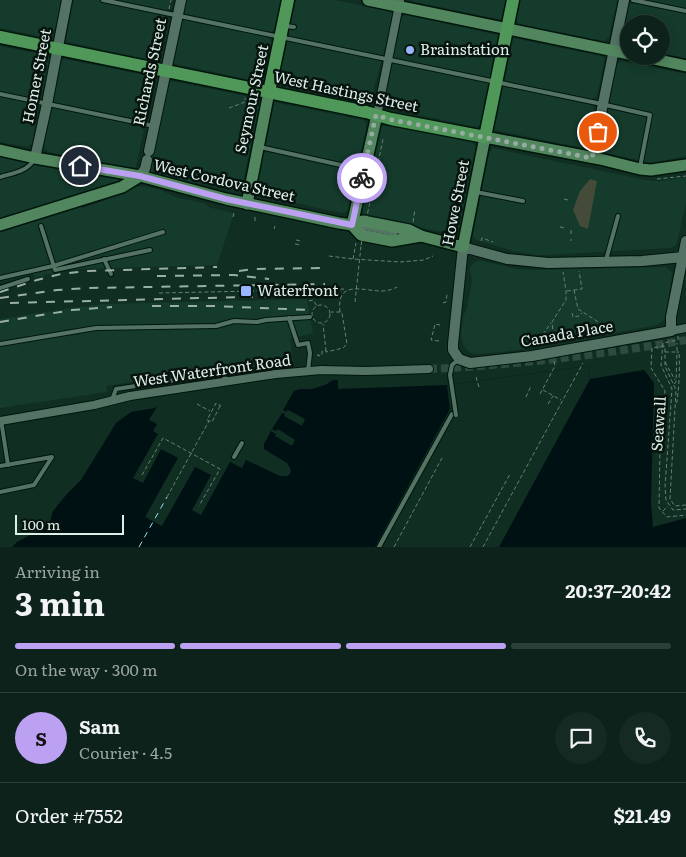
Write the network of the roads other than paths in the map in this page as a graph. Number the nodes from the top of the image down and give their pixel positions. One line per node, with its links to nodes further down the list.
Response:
1 (67, 0): 15 (street, Homer Street)
2 (103, 0): 11 (lane)
3 (181, 0): 11 (street, Richards Street)
4 (288, 0): 13 (main road, Seymour Street)
5 (368, 0): 9 (main road)
6 (513, 0): 12 (main road, Howe Street)
7 (624, 0): 16 (street)
8 (633, 0): 10 (lane)
9 (400, 3): 12 (main road); 18 (street)
10 (686, 11)
11 (173, 12): 13 (lane); 21 (street, Richards Street)
12 (507, 29): 16 (main road); 22 (main road, Howe Street)
13 (286, 30): 18 (lane); 23 (main road, Seymour Street)
14 (0, 37): 15 (main road, West Hastings Street)
15 (58, 48): 21 (main road, West Hastings Street); 25 (street, Homer Street)
16 (614, 51): 17 (main road); 26 (street)
17 (620, 52)
18 (389, 59): 22 (lane); 27 (street)
19 (670, 63): 20 (main road)
20 (686, 66)
21 (166, 71): 23 (main road, West Hastings Street); 28 (street, Richards Street)
22 (497, 81): 26 (lane); 29 (main road, Howe Street)
23 (269, 92): 27 (main road, West Hastings Street); 30 (main road, Seymour Street)
24 (0, 94): 25 (lane)
25 (47, 104): 28 (lane); 32 (street, Homer Street)
26 (604, 104): 33 (street); 34 (lane)
27 (376, 115): 29 (main road, West Hastings Street); 35 (main road)
28 (154, 126): 37 (street, Richards Street)
29 (485, 137): 33 (main road, West Hastings Street); 39 (main road, Howe Street)
30 (258, 146): 35 (lane); 41 (main road, Seymour Street)
31 (0, 150): 32 (main road, West Cordova Street)
32 (35, 158): 37 (main road, West Cordova Street); 38 (lane)
33 (592, 158): 34 (main road, West Hastings Street)
34 (640, 169): 36 (main road, West Hastings Street)
35 (370, 171): 44 (main road)
36 (686, 172)
37 (140, 176): 41 (main road, West Cordova Street); 43 (main road)
38 (0, 177)
39 (469, 191): 40 (lane); 49 (main road, Howe Street)
40 (523, 201)
41 (247, 204): 44 (main road, West Cordova Street)
42 (618, 216): 53 (lane)
43 (0, 225)
44 (352, 225): 47 (lane); 49 (main road, West Cordova Street)
45 (41, 226): 54 (lane)
46 (163, 232): 54 (lane)
47 (395, 234)
48 (686, 241): 51 (street)
49 (463, 247): 53 (street, West Cordova Street); 64 (street, Howe Street)
50 (150, 250): 52 (lane)
51 (685, 257): 53 (street, West Cordova Street); 62 (street)
52 (104, 259): 54 (lane); 55 (lane)
53 (606, 262)
54 (53, 266): 56 (lane)
55 (111, 274)
56 (0, 278)
57 (28, 279): 58 (lane)
58 (0, 288)
59 (310, 317): 60 (lane)
60 (290, 318): 63 (lane); 66 (lane)
61 (686, 328): 62 (street, Canada Place)
62 (675, 335): 64 (street, Canada Place)
63 (0, 344)
64 (457, 357): 74 (lane, bridge)
65 (429, 369): 66 (street, West Waterfront Road)
66 (308, 371): 67 (street, West Waterfront Road)
67 (0, 420): 69 (lane)
68 (242, 443): 70 (lane)
69 (2, 445): 71 (lane)
70 (234, 457)
71 (8, 465): 72 (lane); 73 (lane)
72 (0, 466)
73 (0, 492)
74 (379, 547)

